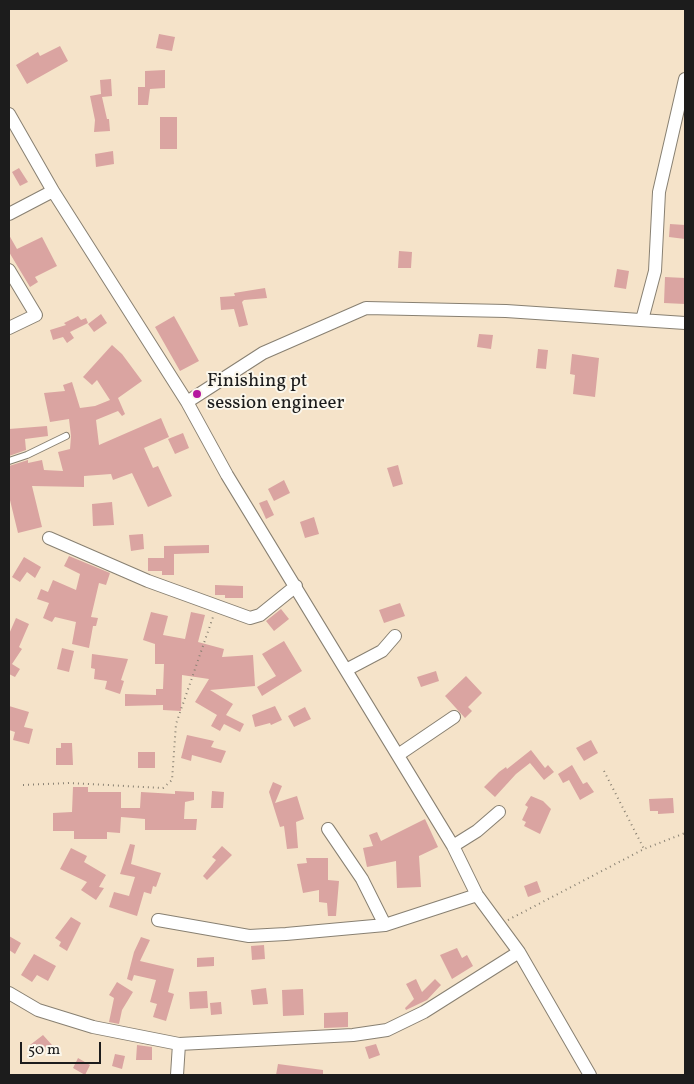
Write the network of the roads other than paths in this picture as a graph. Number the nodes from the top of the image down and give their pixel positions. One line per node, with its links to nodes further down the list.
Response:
1 (685, 79): 6 (street)
2 (9, 114): 3 (street)
3 (53, 191): 4 (street); 9 (street)
4 (9, 214)
5 (9, 270): 8 (street)
6 (642, 320): 7 (street); 9 (street)
7 (685, 324)
8 (9, 328)
9 (187, 402): 13 (street)
10 (66, 436): 11 (lane)
11 (9, 461)
12 (49, 538): 13 (street)
13 (296, 586): 15 (street)
14 (395, 636): 15 (street)
15 (346, 670): 17 (street)
16 (454, 717): 17 (street)
17 (398, 755): 20 (street)
18 (499, 812): 20 (street)
19 (328, 829): 23 (street)
20 (453, 846): 21 (street)
21 (477, 895): 23 (street); 24 (street)
22 (158, 920): 23 (street)
23 (385, 926)
24 (519, 952): 26 (street); 28 (street)
25 (9, 992): 26 (street)
26 (179, 1044): 27 (street)
27 (176, 1075)
28 (590, 1075)

